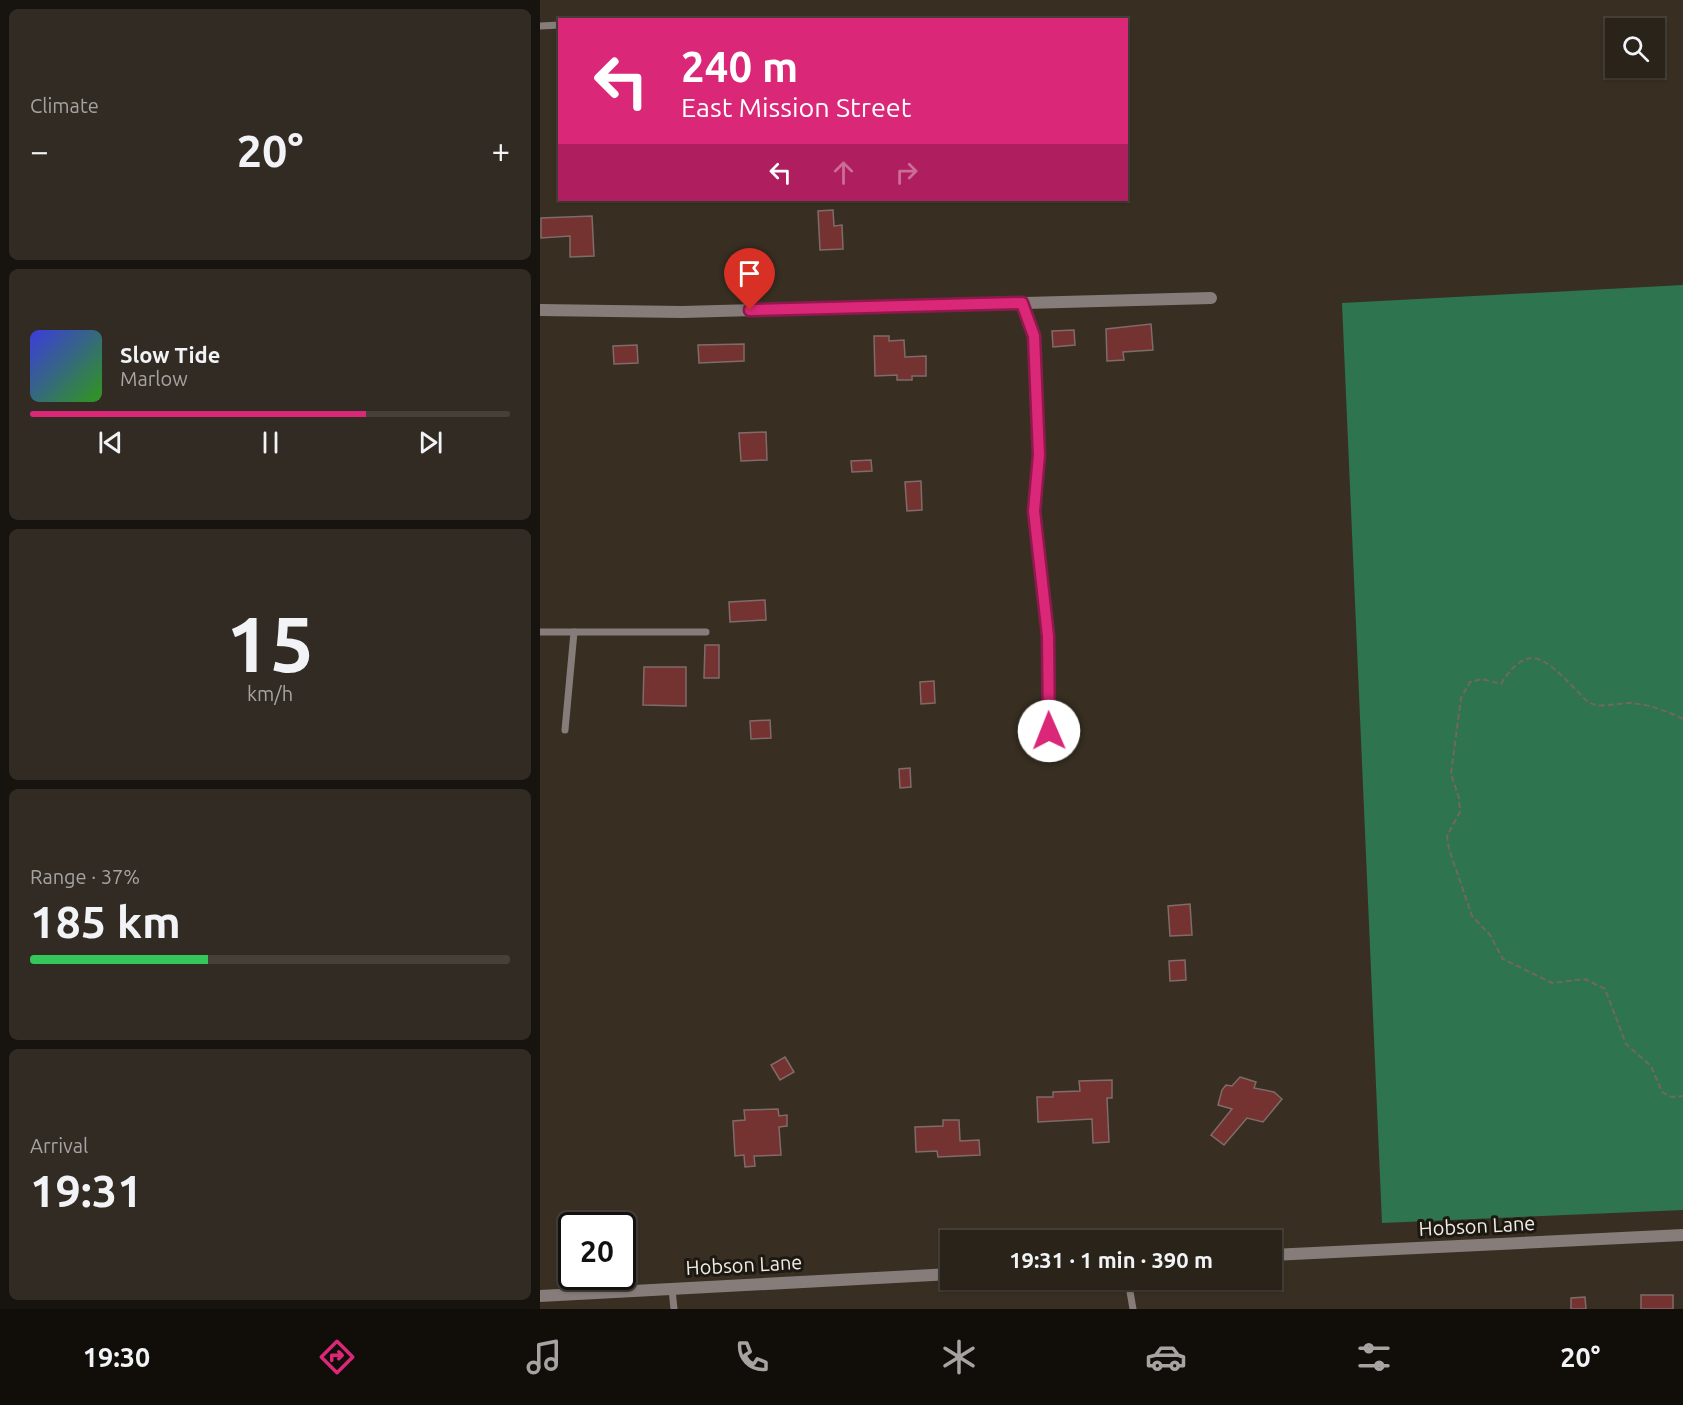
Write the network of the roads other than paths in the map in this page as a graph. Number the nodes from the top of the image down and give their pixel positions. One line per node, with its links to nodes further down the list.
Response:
1 (558, 25): 2 (lane)
2 (540, 26)
3 (1212, 298): 4 (street)
4 (1022, 303): 5 (street); 10 (lane)
5 (540, 310)
6 (540, 632): 7 (lane)
7 (574, 632): 8 (lane); 9 (lane)
8 (706, 632)
9 (565, 730)
10 (1049, 731)
11 (1683, 1236): 12 (street, Hobson Lane)
12 (1282, 1256)
13 (940, 1275): 14 (street, Hobson Lane)
14 (672, 1289): 16 (street, Hobson Lane); 17 (lane)
15 (1130, 1290): 18 (lane)
16 (540, 1296)
17 (674, 1309)
18 (1133, 1309)

